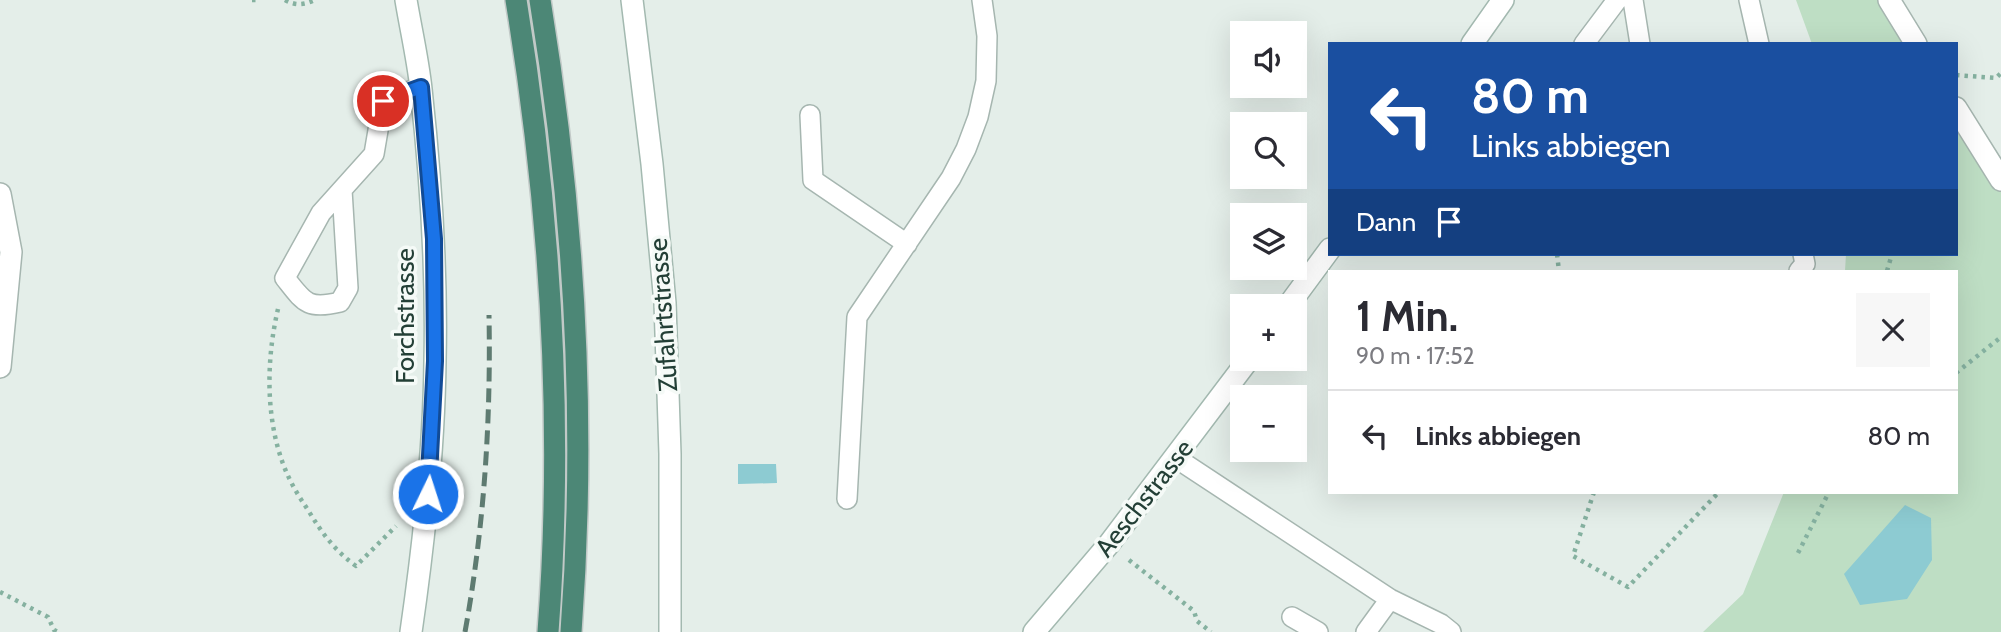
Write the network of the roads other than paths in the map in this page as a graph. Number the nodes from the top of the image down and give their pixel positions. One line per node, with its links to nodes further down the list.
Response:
1 (406, 0): 16 (main road, Forchstrasse)
2 (516, 0): 32 (highway)
3 (540, 0): 33 (highway)
4 (632, 0): 34 (main road, Zufahrtstrasse)
5 (982, 0): 22 (lane)
6 (1503, 0): 11 (main road)
7 (1617, 0): 12 (lane)
8 (1633, 0): 13 (lane)
9 (1749, 0): 14 (lane)
10 (1889, 0): 15 (main road)
11 (1473, 42)
12 (1586, 42)
13 (1640, 42)
14 (1759, 42)
15 (1915, 42)
16 (421, 87): 20 (lane); 31 (main road, Forchstrasse)
17 (1958, 111): 19 (main road)
18 (810, 115): 22 (lane)
19 (2001, 180)
20 (342, 190): 20 (lane)
21 (0, 194): 25 (main road)
22 (907, 244): 28 (lane)
23 (1328, 252): 24 (main road)
24 (1297, 294)
25 (0, 367)
26 (1240, 371): 27 (main road, Aeschstrasse)
27 (1176, 458): 29 (lane); 35 (main road, Aeschstrasse)
28 (847, 499)
29 (1390, 599): 37 (lane); 38 (lane)
30 (1292, 617): 36 (lane)
31 (411, 632)
32 (548, 632)
33 (571, 632)
34 (670, 632)
35 (1034, 632)
36 (1318, 632)
37 (1366, 632)
38 (1451, 632)

